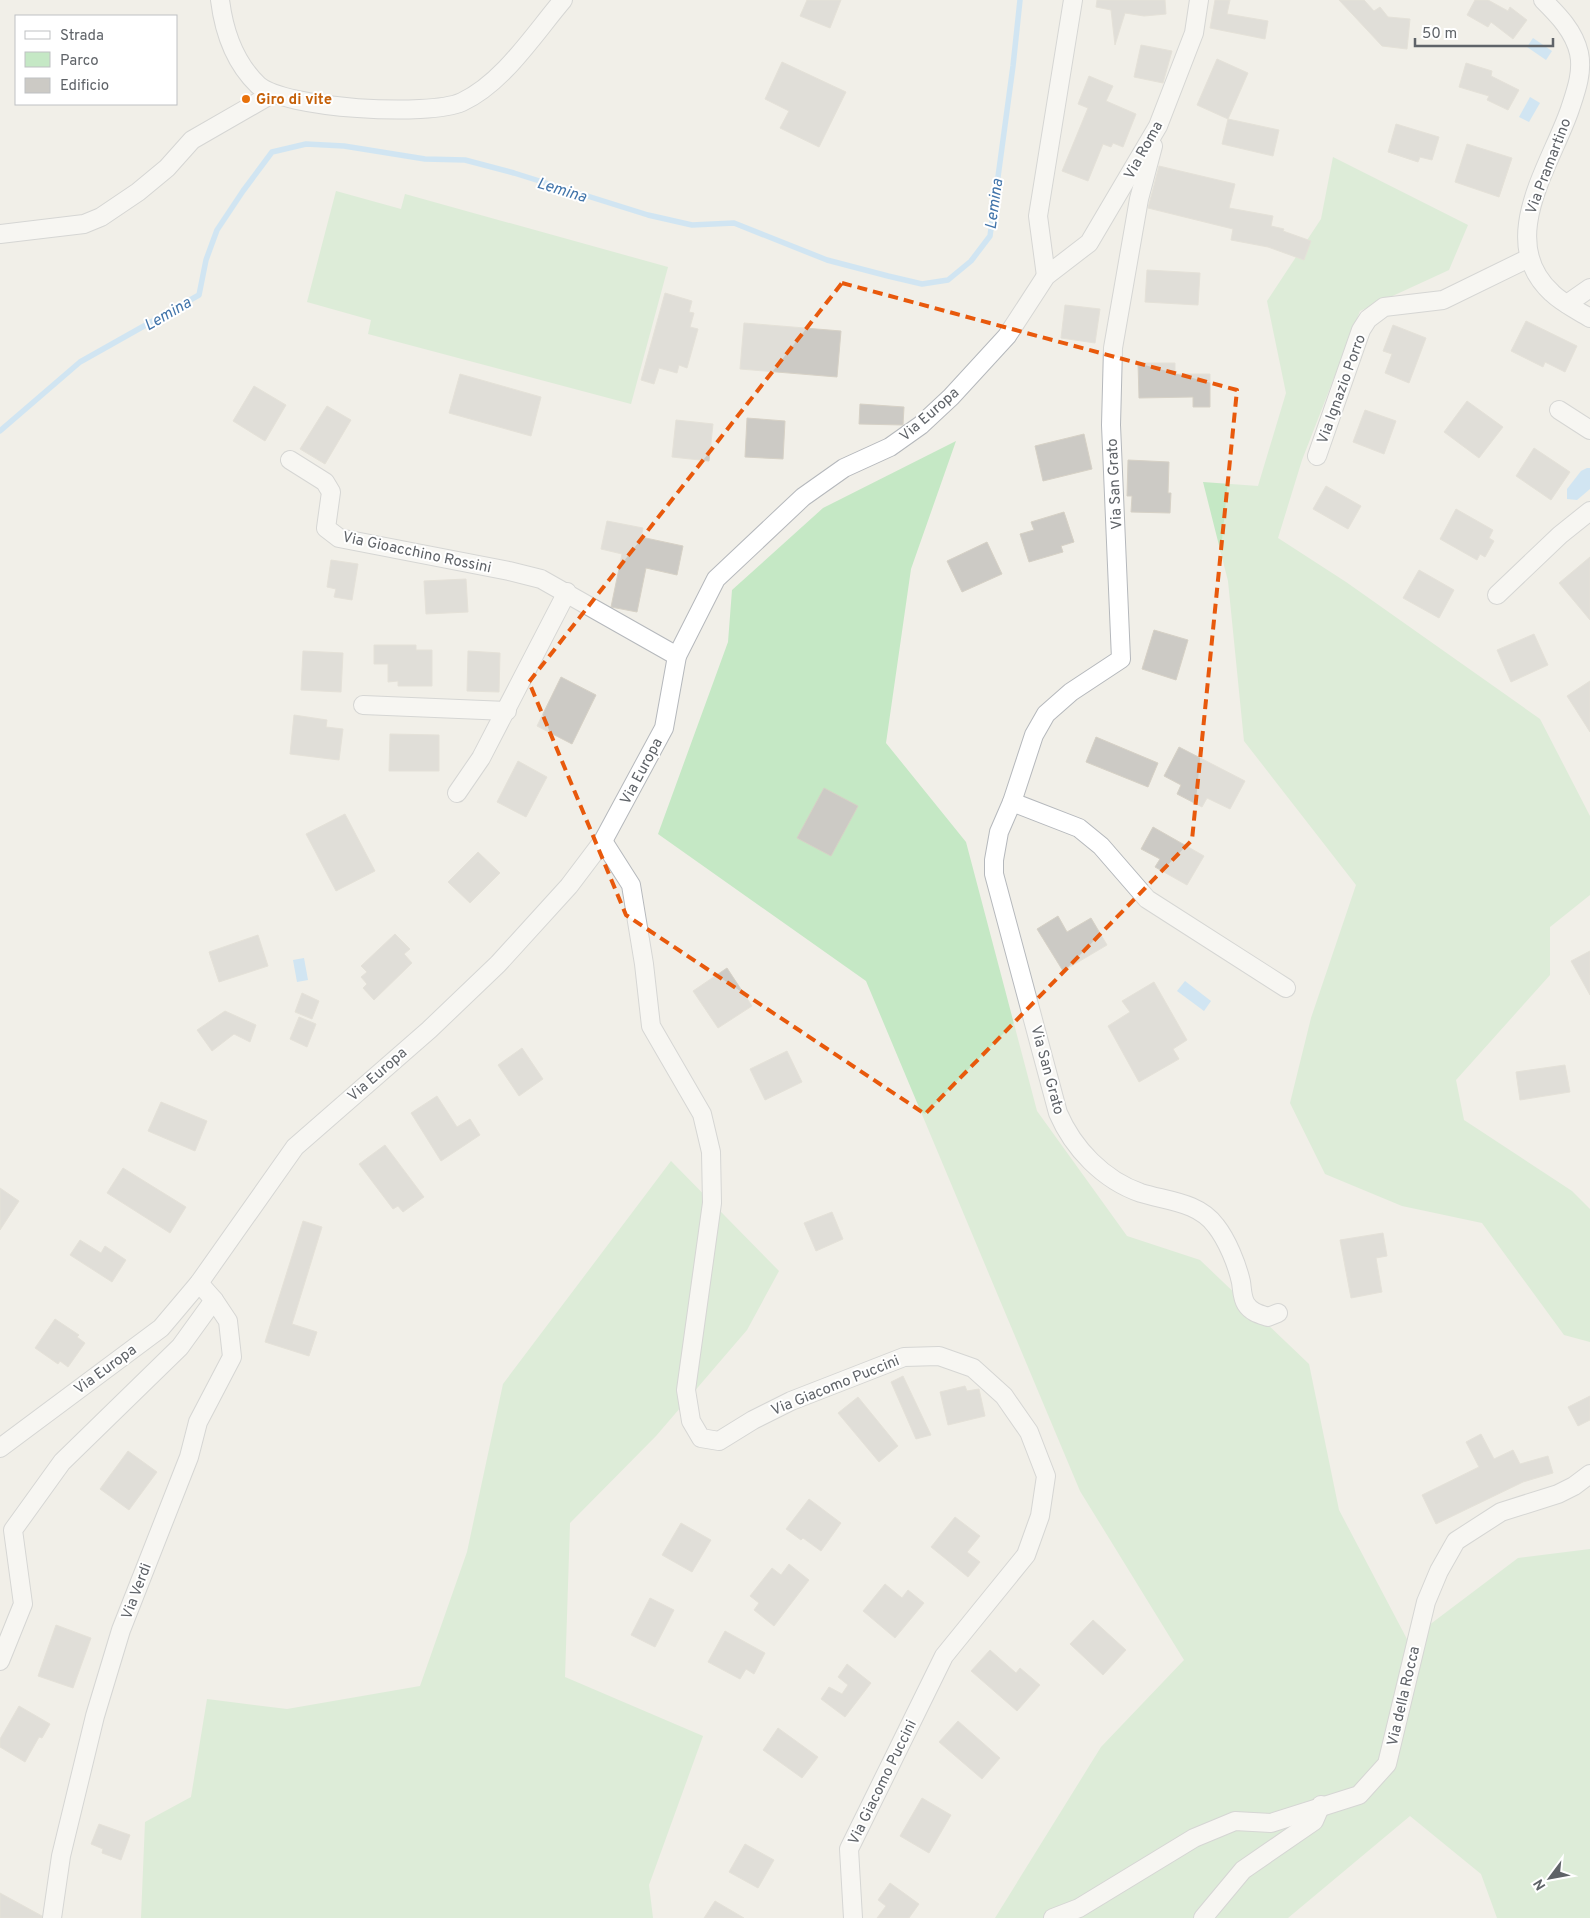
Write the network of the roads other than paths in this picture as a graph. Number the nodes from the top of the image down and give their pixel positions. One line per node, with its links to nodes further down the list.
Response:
1 (220, 0): 6 (street)
2 (563, 0): 6 (street)
3 (1073, 0): 10 (street)
4 (1199, 0): 7 (street, Via Roma)
5 (1543, 0): 9 (street, Via Pramartino)
6 (272, 94): 8 (street)
7 (1158, 126): 10 (street, Via Roma); 25 (street, Via San Grato)
8 (0, 234)
9 (1529, 258): 12 (street, Via Pramartino); 16 (street, Via Ignazio Porro)
10 (1046, 276): 21 (street, Via Europa)
11 (1590, 288): 12 (street)
12 (1567, 304): 13 (street, Via Pramartino)
13 (1590, 318)
14 (1559, 410): 15 (street)
15 (1590, 430)
16 (1317, 456)
17 (290, 460): 19 (street, Via Gioacchino Rossini)
18 (1590, 511): 20 (street)
19 (566, 592): 21 (street, Via Gioacchino Rossini); 23 (street)
20 (1497, 595)
21 (677, 656): 26 (street, Via Europa)
22 (363, 705): 23 (street)
23 (507, 711): 24 (street)
24 (456, 793)
25 (1012, 802): 27 (street); 30 (street, Via San Grato)
26 (603, 841): 28 (street, Via Europa); 36 (street, Via Giacomo Puccini)
27 (1286, 988)
28 (199, 1283): 29 (street, Via Verdi); 31 (street, Via Europa)
29 (214, 1300): 33 (street); 35 (street, Via Verdi)
30 (1278, 1313)
31 (1, 1445)
32 (1590, 1474): 34 (street, Via della Rocca)
33 (0, 1661)
34 (1321, 1805): 37 (street); 38 (street)
35 (52, 1918)
36 (853, 1918)
37 (1053, 1918)
38 (1203, 1918)

